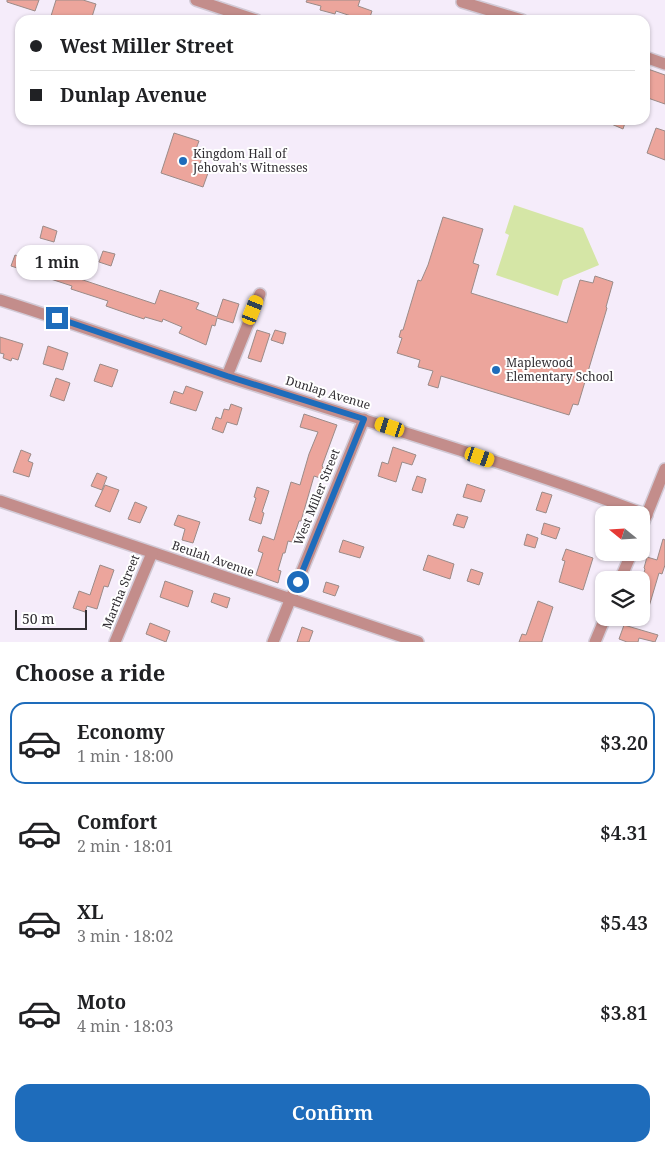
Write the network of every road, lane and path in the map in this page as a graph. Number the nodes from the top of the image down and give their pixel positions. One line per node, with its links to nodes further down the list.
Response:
1 (196, 0): 3 (street)
2 (462, 2): 4 (street)
3 (241, 15)
4 (505, 15)
5 (650, 60): 6 (street)
6 (665, 64)
7 (260, 294): 9 (street)
8 (0, 300): 9 (street, Dunlap Avenue)
9 (227, 376): 10 (street, Dunlap Avenue)
10 (364, 419): 13 (street, Dunlap Avenue); 16 (street, West Miller Street)
11 (665, 469): 14 (street)
12 (0, 501): 15 (street, Beulah Avenue)
13 (623, 506)
14 (650, 507)
15 (152, 553): 16 (street, Beulah Avenue); 18 (street, Martha Street)
16 (290, 600): 19 (street, West Miller Street); 20 (street, Beulah Avenue)
17 (601, 626): 21 (street)
18 (115, 642)
19 (273, 642)
20 (418, 642)
21 (594, 642)

